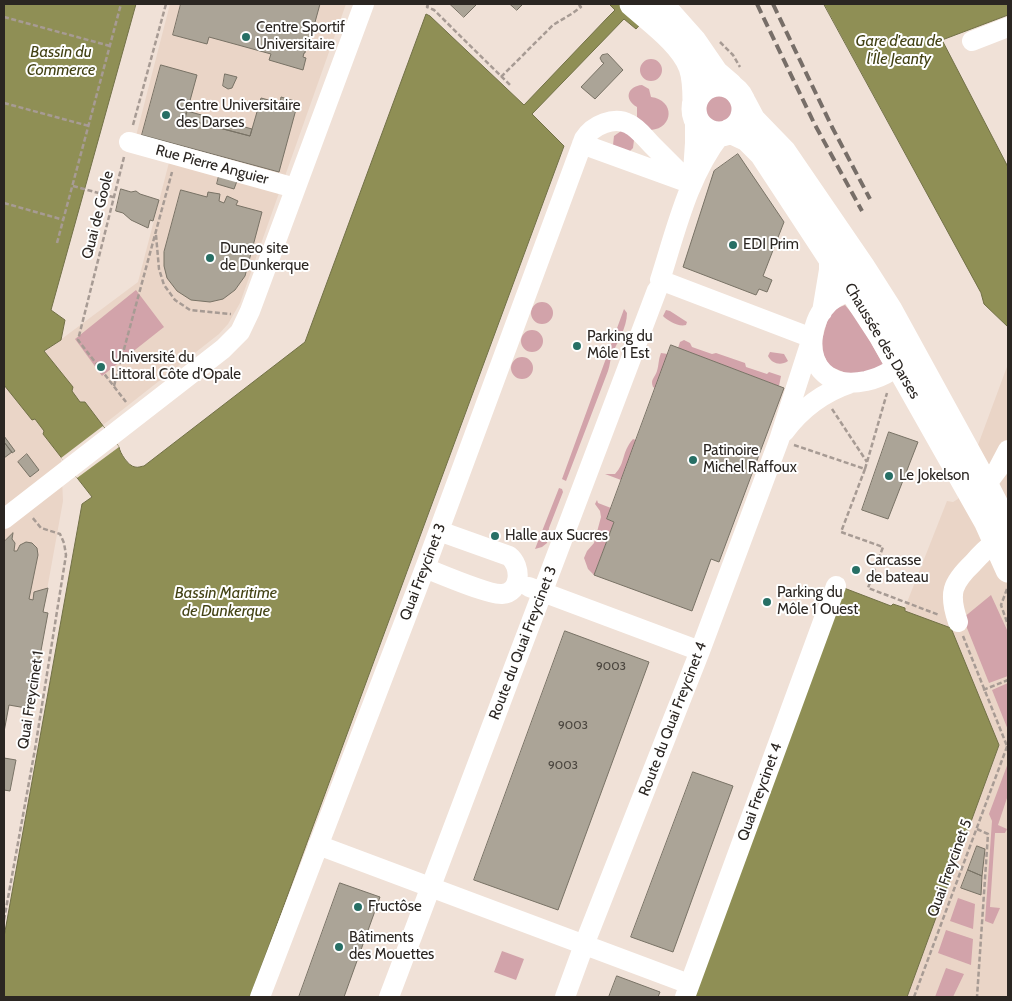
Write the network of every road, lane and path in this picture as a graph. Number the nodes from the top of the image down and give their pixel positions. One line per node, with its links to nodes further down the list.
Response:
1 (121, 4): 11 (path)
2 (166, 4): 19 (path, Quai de Goole)
3 (364, 4): 24 (street)
4 (578, 4): 12 (path)
5 (632, 4): 7 (main road, Chaussée des Darses)
6 (427, 5): 12 (path)
7 (663, 14): 14 (main road, Chaussée des Darses); 16 (main road, Chaussée des Darses)
8 (4, 17): 11 (path)
9 (1008, 27): 10 (street)
10 (972, 41)
11 (110, 46): 17 (path)
12 (501, 77): 13 (path)
13 (510, 85)
14 (737, 94): 16 (main road); 18 (main road); 33 (main road, Chaussée des Darses)
15 (4, 103): 17 (path)
16 (695, 109): 18 (main road); 22 (street, Route du Quai Freycinet 3)
17 (89, 126): 23 (path)
18 (726, 133): 22 (street, Route du Quai Freycinet 3); 30 (main road, Chaussée des Darses)
19 (128, 142): 21 (street, Rue Pierre Anguier); 25 (path, Quai de Goole)
20 (582, 144): 22 (street); 22 (street); 51 (street, Quai Freycinet 3)
21 (176, 156): 24 (street, Rue Pierre Anguier); 28 (path)
22 (691, 184): 31 (street, Route du Quai Freycinet 3)
23 (72, 186): 25 (path); 27 (path)
24 (295, 188): 35 (street)
25 (113, 197): 39 (path, Quai de Goole)
26 (4, 203): 27 (path)
27 (64, 220): 29 (path)
28 (155, 233): 35 (path); 39 (path)
29 (57, 243)
30 (829, 254): 32 (main road, Chaussée des Darses); 34 (street)
31 (658, 285): 36 (street); 57 (street, Route du Quai Freycinet 3)
32 (854, 293): 33 (street); 34 (street); 37 (main road, Chaussée des Darses)
33 (886, 304): 37 (main road, Chaussée des Darses)
34 (822, 312): 36 (street)
35 (246, 319): 43 (street)
36 (812, 338): 38 (street); 44 (street, Route du Quai Freycinet 4)
37 (904, 355): 38 (street); 42 (main road, Chaussée des Darses)
38 (860, 382): 41 (street, Route du Quai Freycinet 4); 42 (street)
39 (114, 386): 43 (path, Quai de Goole)
40 (888, 393): 46 (path)
41 (823, 395): 44 (street, Route du Quai Freycinet 4); 46 (path)
42 (934, 416): 48 (main road, Chaussée des Darses)
43 (129, 421): 49 (street)
44 (779, 440): 47 (path); 61 (street, Route du Quai Freycinet 4)
45 (1008, 450): 48 (street)
46 (867, 462): 47 (path)
47 (865, 469): 59 (path)
48 (980, 492): 52 (main road, Chaussée des Darses)
49 (31, 497): 50 (street); 68 (path, Quai Freycinet 1)
50 (4, 518)
51 (439, 531): 53 (street, Quai Freycinet 3); 55 (street)
52 (1002, 535): 54 (main road, Chaussée des Darses); 59 (street)
53 (425, 568): 55 (street); 66 (street, Quai Freycinet 3)
54 (1008, 570)
55 (516, 582): 57 (street)
56 (836, 586): 70 (street, Quai Freycinet 4)
57 (542, 592): 61 (street); 67 (street, Route du Quai Freycinet 3)
58 (1002, 611): 60 (path)
59 (958, 622): 63 (path)
60 (1008, 625)
61 (700, 651): 69 (street, Route du Quai Freycinet 4)
62 (1008, 680): 63 (path)
63 (984, 690): 64 (path)
64 (1008, 745): 65 (path, Quai Freycinet 5)
65 (976, 829): 74 (path, Quai Freycinet 5); 75 (path)
66 (318, 845): 67 (street); 71 (street, Quai Freycinet 3)
67 (431, 887): 69 (street); 72 (street, Route du Quai Freycinet 3)
68 (4, 920)
69 (584, 945): 70 (street); 73 (street, Route du Quai Freycinet 4)
70 (687, 991)
71 (260, 997)
72 (389, 997)
73 (565, 997)
74 (914, 997)
75 (977, 997)

